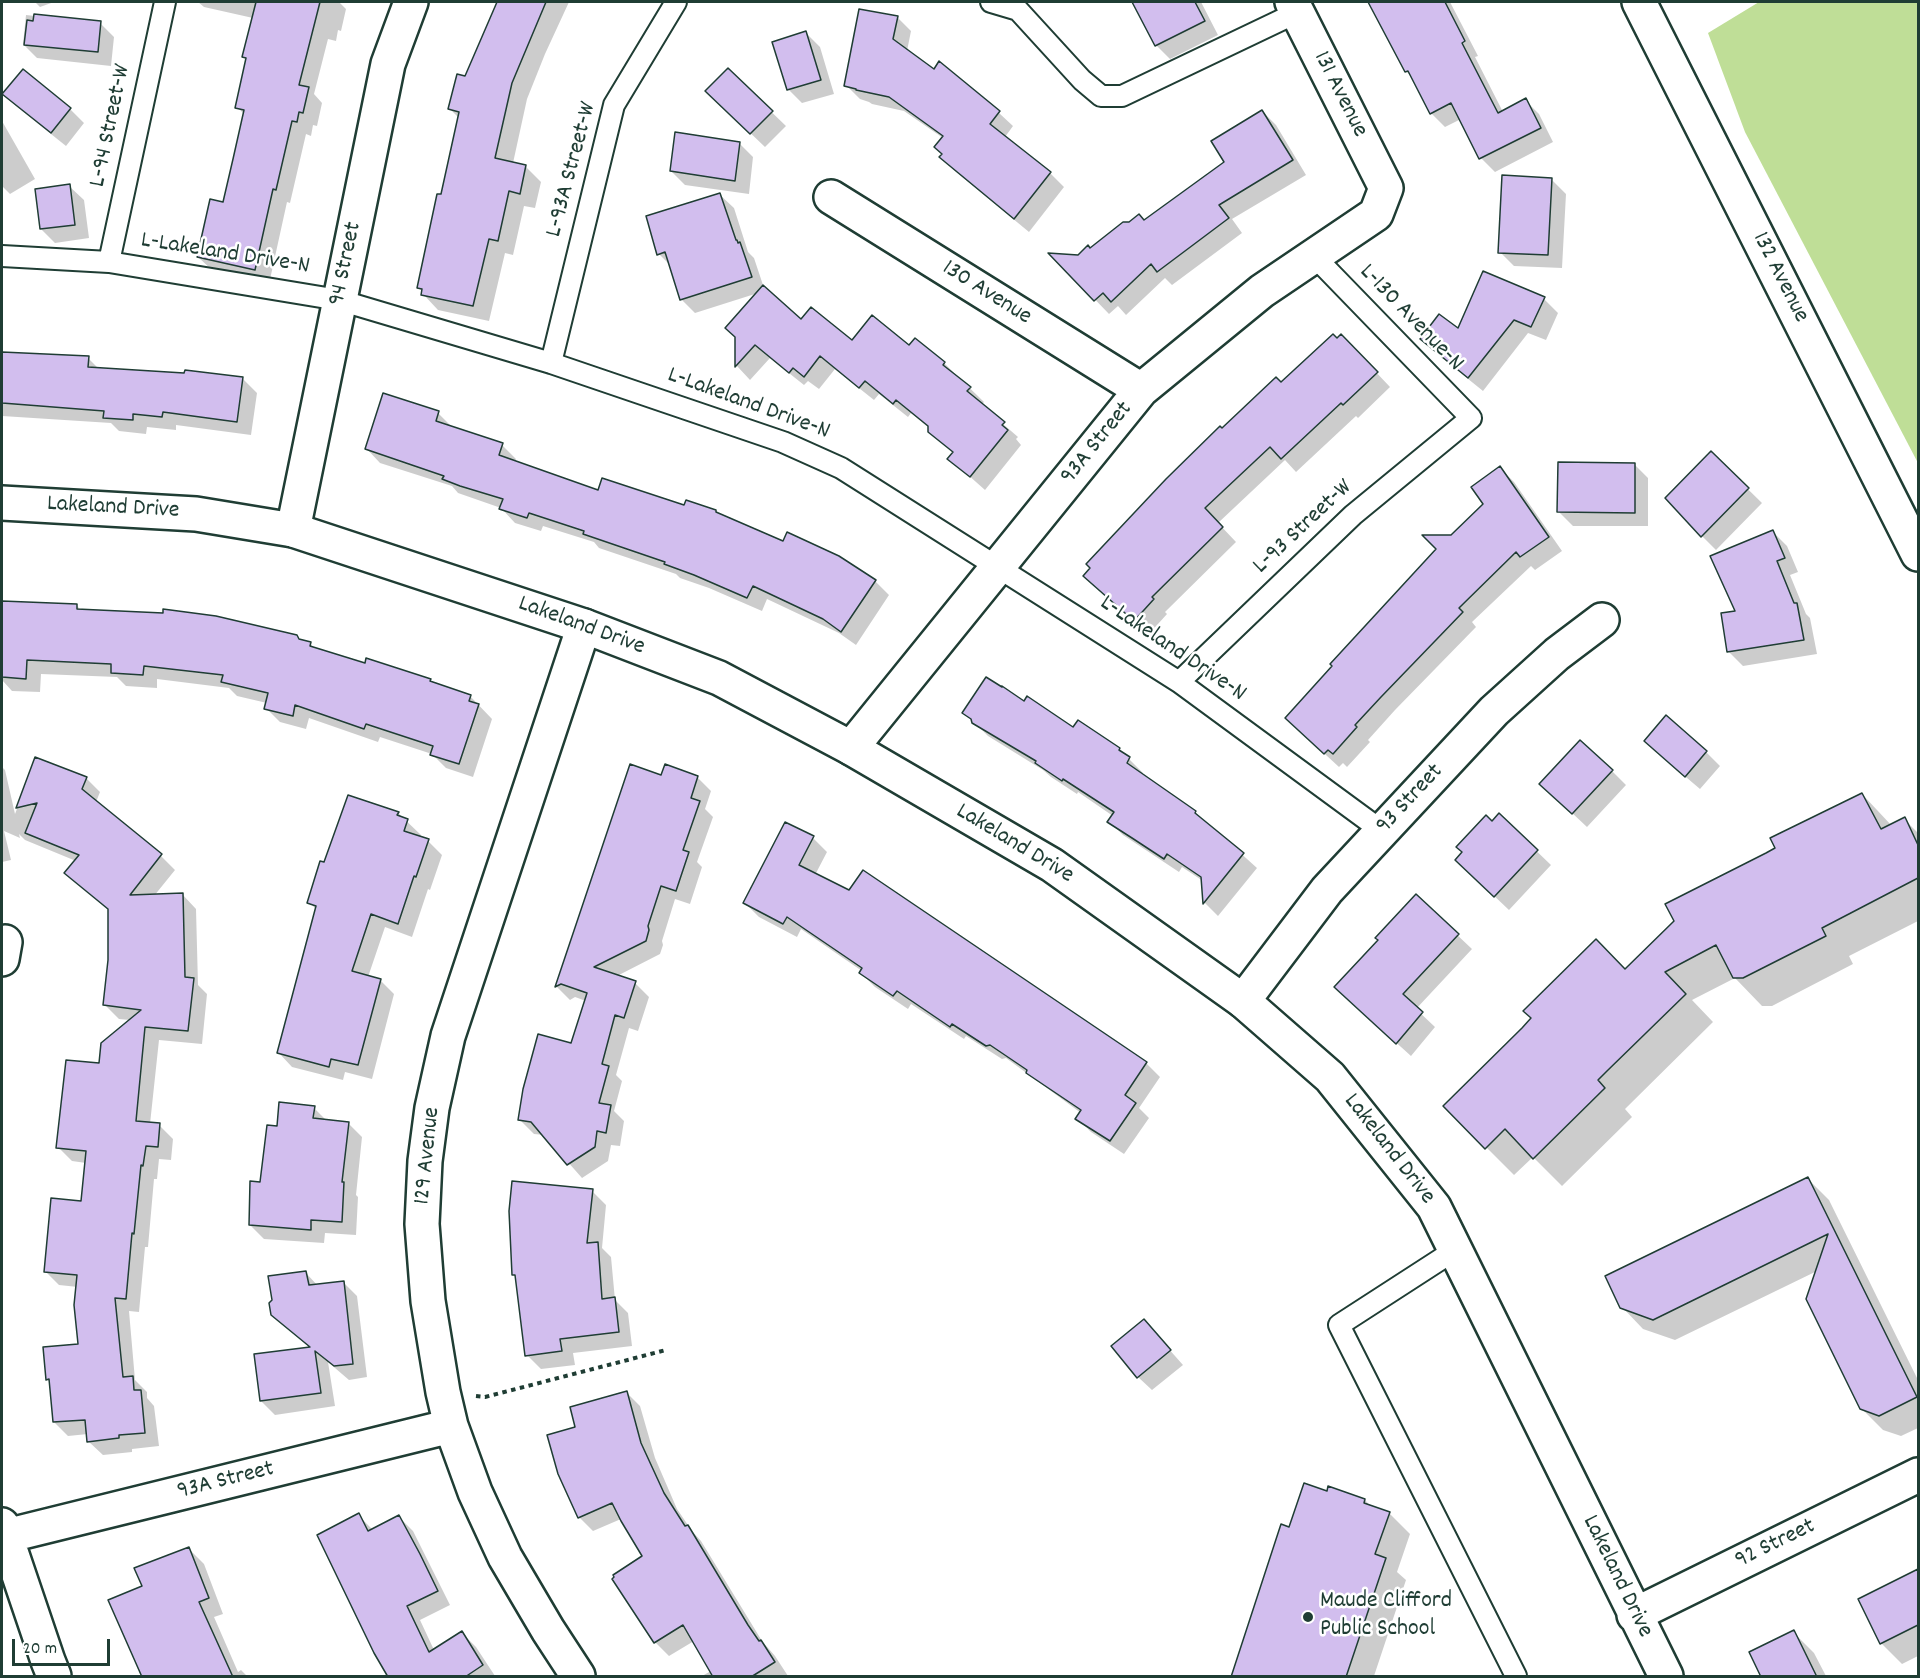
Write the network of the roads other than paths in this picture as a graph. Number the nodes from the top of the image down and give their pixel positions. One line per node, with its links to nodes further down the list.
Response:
1 (165, 2): 11 (lane, L-94 Street-W)
2 (411, 2): 12 (street, 94 Street)
3 (676, 2): 13 (lane, L-93A Street-W)
4 (991, 2): 6 (lane)
5 (1639, 2): 18 (street, 132 Avenue)
6 (1295, 7): 7 (street, 131 Avenue)
7 (1386, 188): 10 (street, 93A Street)
8 (831, 197): 14 (street, 130 Avenue)
9 (2, 256): 11 (lane, L-Lakeland Drive-N)
10 (1314, 256): 14 (street, 93A Street); 15 (lane, L-130 Avenue-N)
11 (109, 262): 12 (lane, L-Lakeland Drive-N)
12 (339, 300): 13 (lane, L-Lakeland Drive-N); 17 (street, 94 Street)
13 (551, 363): 19 (lane, L-Lakeland Drive-N)
14 (1141, 390): 19 (street, 93A Street)
15 (1471, 418): 22 (lane, L-93 Street-W)
16 (2, 503): 17 (street, Lakeland Drive)
17 (293, 530): 21 (street, Lakeland Drive)
18 (1918, 554)
19 (998, 567): 22 (lane, L-Lakeland Drive-N); 23 (street, 93A Street)
20 (1602, 621): 24 (street, 93 Street)
21 (584, 626): 23 (street, Lakeland Drive); 27 (street, 129 Avenue)
22 (1179, 682): 24 (lane, L-Lakeland Drive-N)
23 (851, 748): 25 (street, Lakeland Drive)
24 (1382, 831): 25 (street, 93 Street)
25 (1243, 1000): 26 (street, Lakeland Drive)
26 (1455, 1250): 30 (street, Lakeland Drive); 33 (lane)
27 (451, 1426): 29 (street, 93A Street); 32 (street, 129 Avenue)
28 (1918, 1475): 30 (street, 92 Street)
29 (3, 1533): 31 (street)
30 (1635, 1615): 34 (street, Lakeland Drive)
31 (54, 1677)
32 (578, 1677)
33 (1516, 1677)
34 (1666, 1677)

